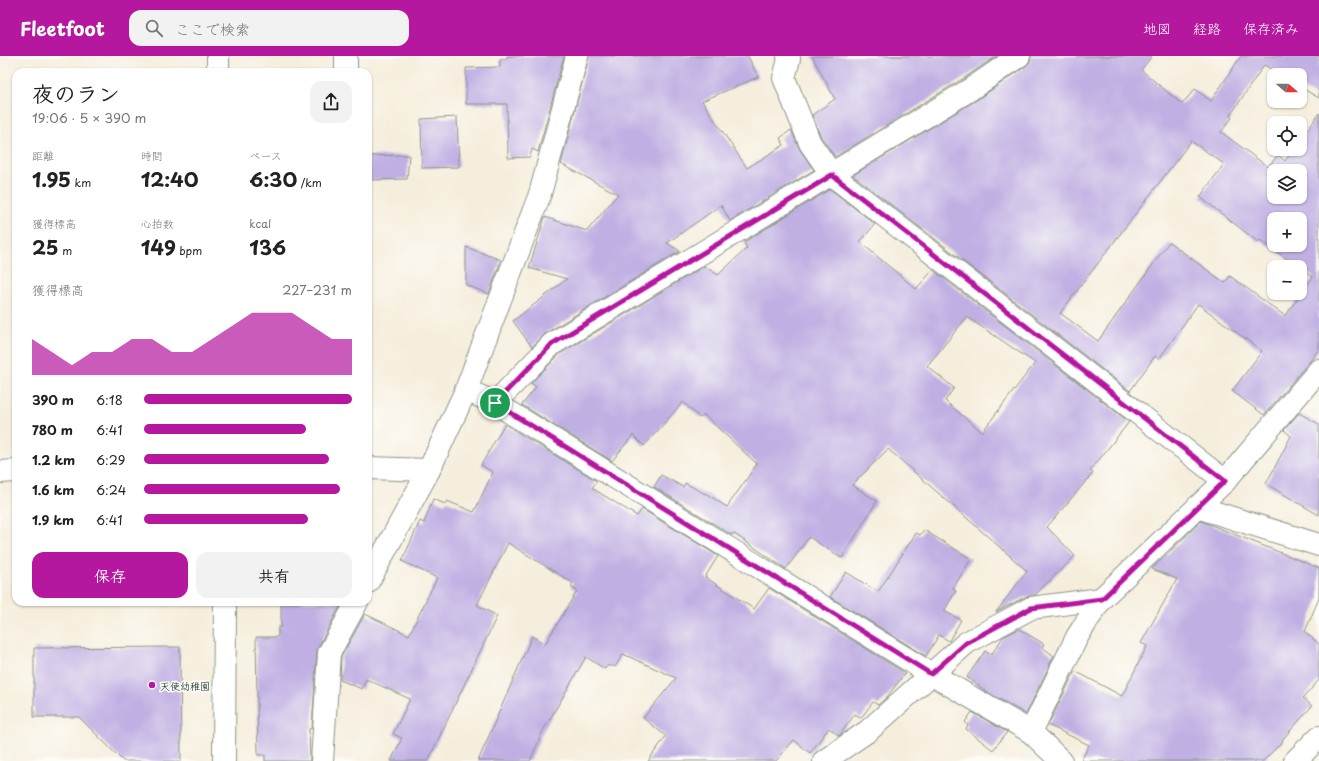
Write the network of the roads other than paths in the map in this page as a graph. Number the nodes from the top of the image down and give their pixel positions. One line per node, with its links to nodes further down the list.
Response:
1 (218, 56): 6 (street)
2 (346, 56): 7 (street)
3 (577, 56): 10 (street)
4 (788, 56): 8 (street)
5 (1019, 56): 8 (street)
6 (218, 68)
7 (346, 68)
8 (832, 175): 11 (street); 16 (street)
9 (1319, 370): 16 (street)
10 (466, 390): 11 (street); 13 (street)
11 (495, 403): 23 (street)
12 (372, 468): 13 (street)
13 (429, 470): 19 (street)
14 (0, 472): 15 (street)
15 (12, 472)
16 (1225, 481): 17 (street)
17 (1197, 507): 18 (street); 20 (street)
18 (1319, 545)
19 (372, 575)
20 (1102, 599): 23 (street); 24 (street)
21 (225, 606): 26 (street)
22 (355, 606): 27 (street)
23 (931, 674): 24 (street); 28 (street)
24 (1031, 732): 29 (street)
25 (1319, 737): 30 (street)
26 (224, 761)
27 (322, 761)
28 (824, 761)
29 (1061, 761)
30 (1295, 761)

